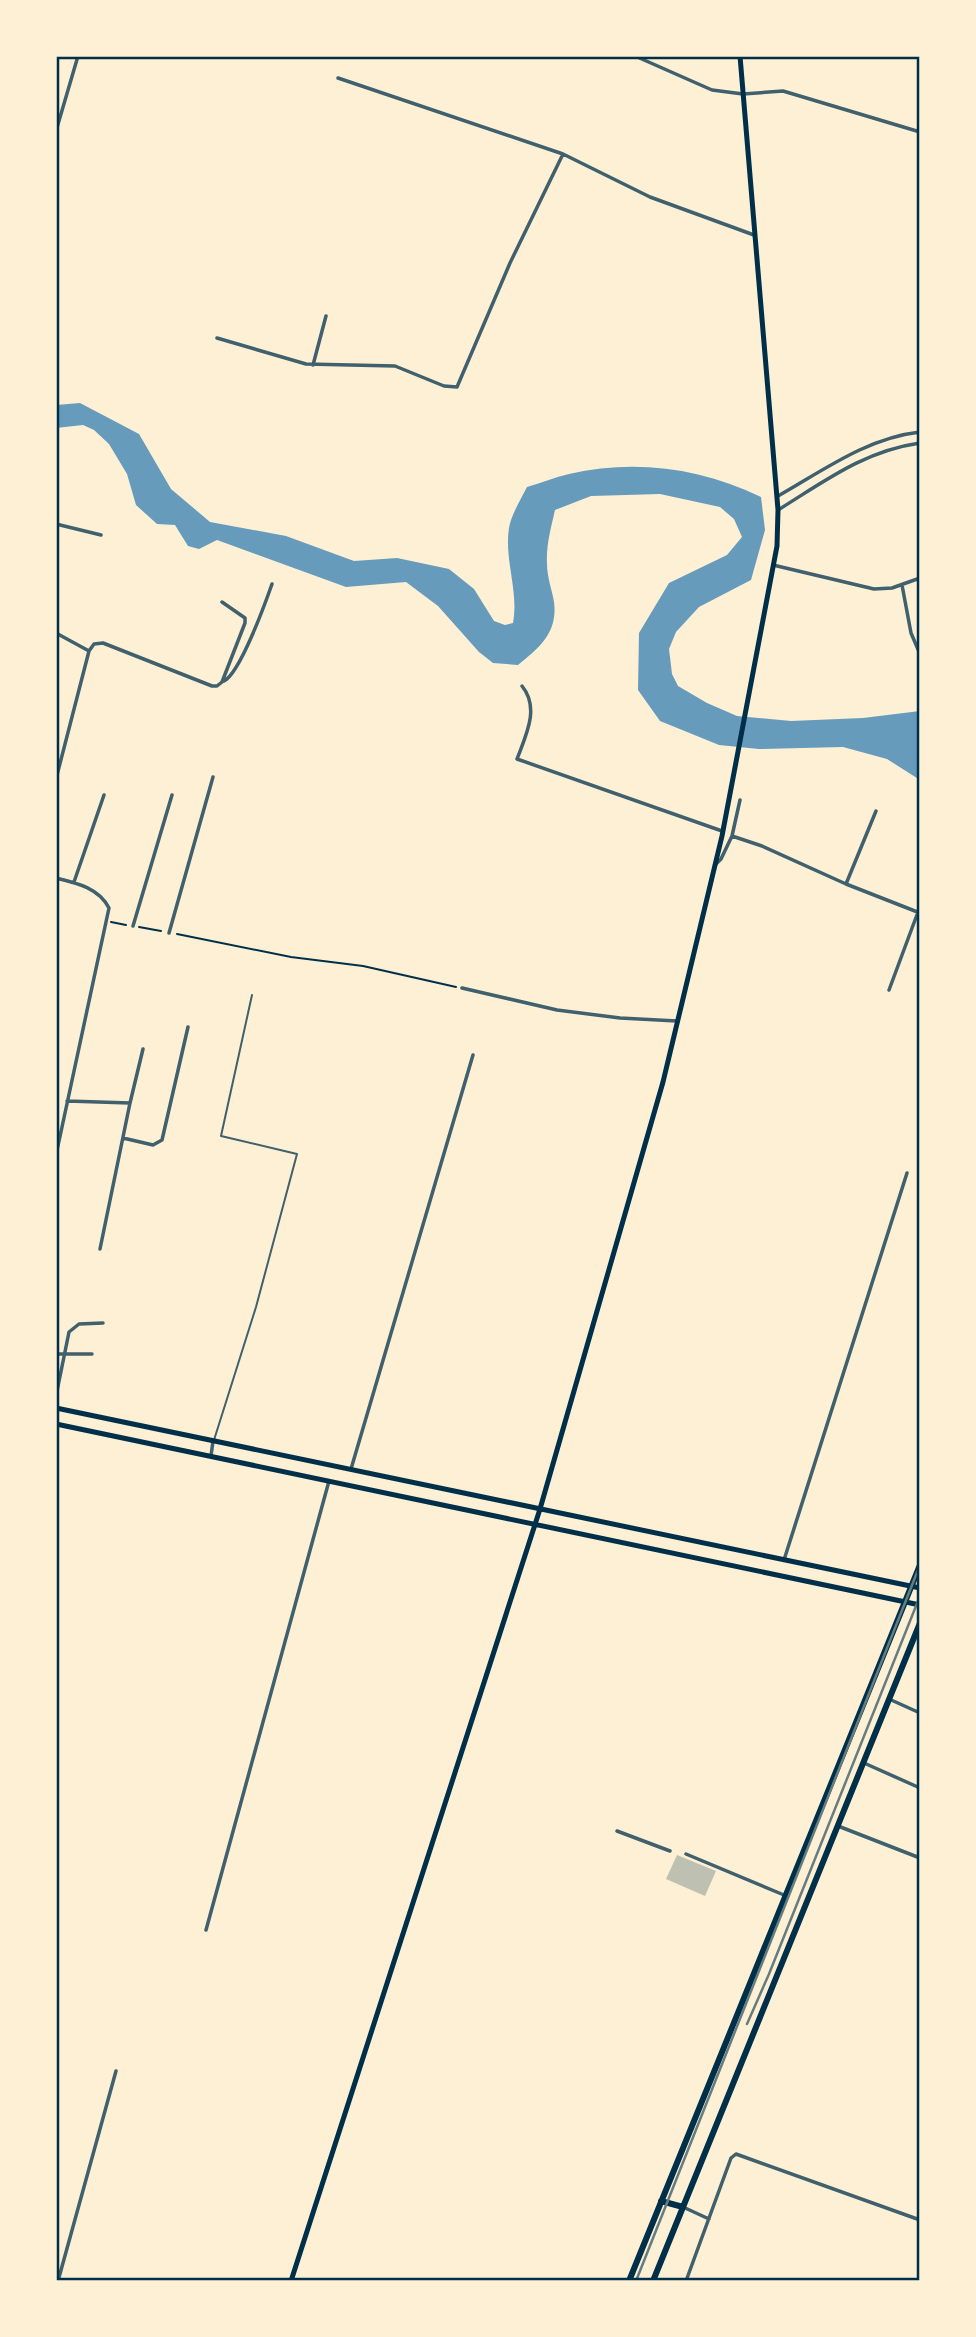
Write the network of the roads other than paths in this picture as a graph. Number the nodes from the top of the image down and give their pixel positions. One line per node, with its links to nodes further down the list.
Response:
1 (78, 56): 6 (street)
2 (635, 56): 5 (street)
3 (740, 56): 5 (main road)
4 (338, 78): 8 (street)
5 (743, 94): 7 (street); 9 (main road)
6 (56, 131)
7 (920, 132)
8 (563, 154): 9 (street); 12 (street)
9 (756, 236): 17 (main road)
10 (326, 316): 12 (street)
11 (217, 338): 12 (street)
12 (313, 365)
13 (920, 432): 15 (street)
14 (920, 443): 16 (street)
15 (852, 454): 16 (street); 17 (street)
16 (856, 462): 18 (street)
17 (778, 496): 18 (main road)
18 (778, 510): 21 (main road)
19 (56, 524): 20 (street)
20 (101, 535)
21 (773, 565): 24 (street); 37 (main road)
22 (920, 578): 24 (street)
23 (272, 584): 29 (street)
24 (902, 585): 28 (street)
25 (222, 602): 29 (street)
26 (56, 633): 27 (street)
27 (89, 650): 29 (street); 32 (street)
28 (920, 654)
29 (222, 682)
30 (522, 686): 37 (street)
31 (213, 776): 45 (street)
32 (56, 779)
33 (104, 795): 41 (street)
34 (172, 795): 44 (street)
35 (740, 800): 38 (street)
36 (876, 811): 42 (street)
37 (723, 831): 39 (main road)
38 (733, 836): 39 (street); 42 (street)
39 (716, 864): 49 (main road)
40 (56, 878): 41 (street)
41 (74, 882): 53 (street)
42 (846, 884): 43 (street)
43 (919, 912): 47 (street)
44 (134, 926)
45 (169, 933)
46 (462, 988): 49 (street)
47 (889, 990)
48 (252, 995): 66 (lane)
49 (679, 1021): 70 (main road)
50 (188, 1027): 55 (street)
51 (143, 1049): 54 (street)
52 (473, 1055): 68 (street)
53 (67, 1101): 54 (street); 56 (street)
54 (130, 1103): 55 (street)
55 (122, 1138): 58 (street)
56 (56, 1155)
57 (907, 1173): 72 (street)
58 (100, 1249)
59 (103, 1323): 62 (street)
60 (56, 1354): 62 (street)
61 (92, 1354): 62 (street)
62 (63, 1356): 63 (street)
63 (56, 1396)
64 (56, 1408): 66 (main road)
65 (56, 1424): 67 (main road)
66 (214, 1441): 67 (street); 68 (main road)
67 (211, 1456): 69 (main road)
68 (351, 1470): 70 (main road)
69 (329, 1481): 71 (main road); 89 (street)
70 (540, 1509): 71 (main road); 72 (main road)
71 (535, 1525): 76 (main road); 96 (main road)
72 (784, 1560): 74 (main road)
73 (920, 1565): 74 (highway)
74 (912, 1587): 75 (main road); 76 (highway)
75 (920, 1588)
76 (906, 1602): 77 (main road); 88 (highway)
77 (920, 1605)
78 (920, 1623): 79 (highway)
79 (889, 1699): 80 (street); 81 (highway)
80 (920, 1713)
81 (863, 1763): 82 (street); 83 (highway)
82 (920, 1788)
83 (838, 1826): 87 (street); 92 (highway)
84 (617, 1831): 85 (street)
85 (670, 1851)
86 (686, 1854): 88 (street)
87 (920, 1858)
88 (786, 1895): 91 (highway)
89 (206, 1930)
90 (116, 2071): 95 (street)
91 (661, 2201): 92 (highway); 97 (highway)
92 (683, 2207): 93 (street); 98 (highway)
93 (709, 2218): 94 (street); 99 (street)
94 (920, 2220)
95 (58, 2281)
96 (291, 2281)
97 (629, 2281)
98 (653, 2281)
99 (686, 2281)

